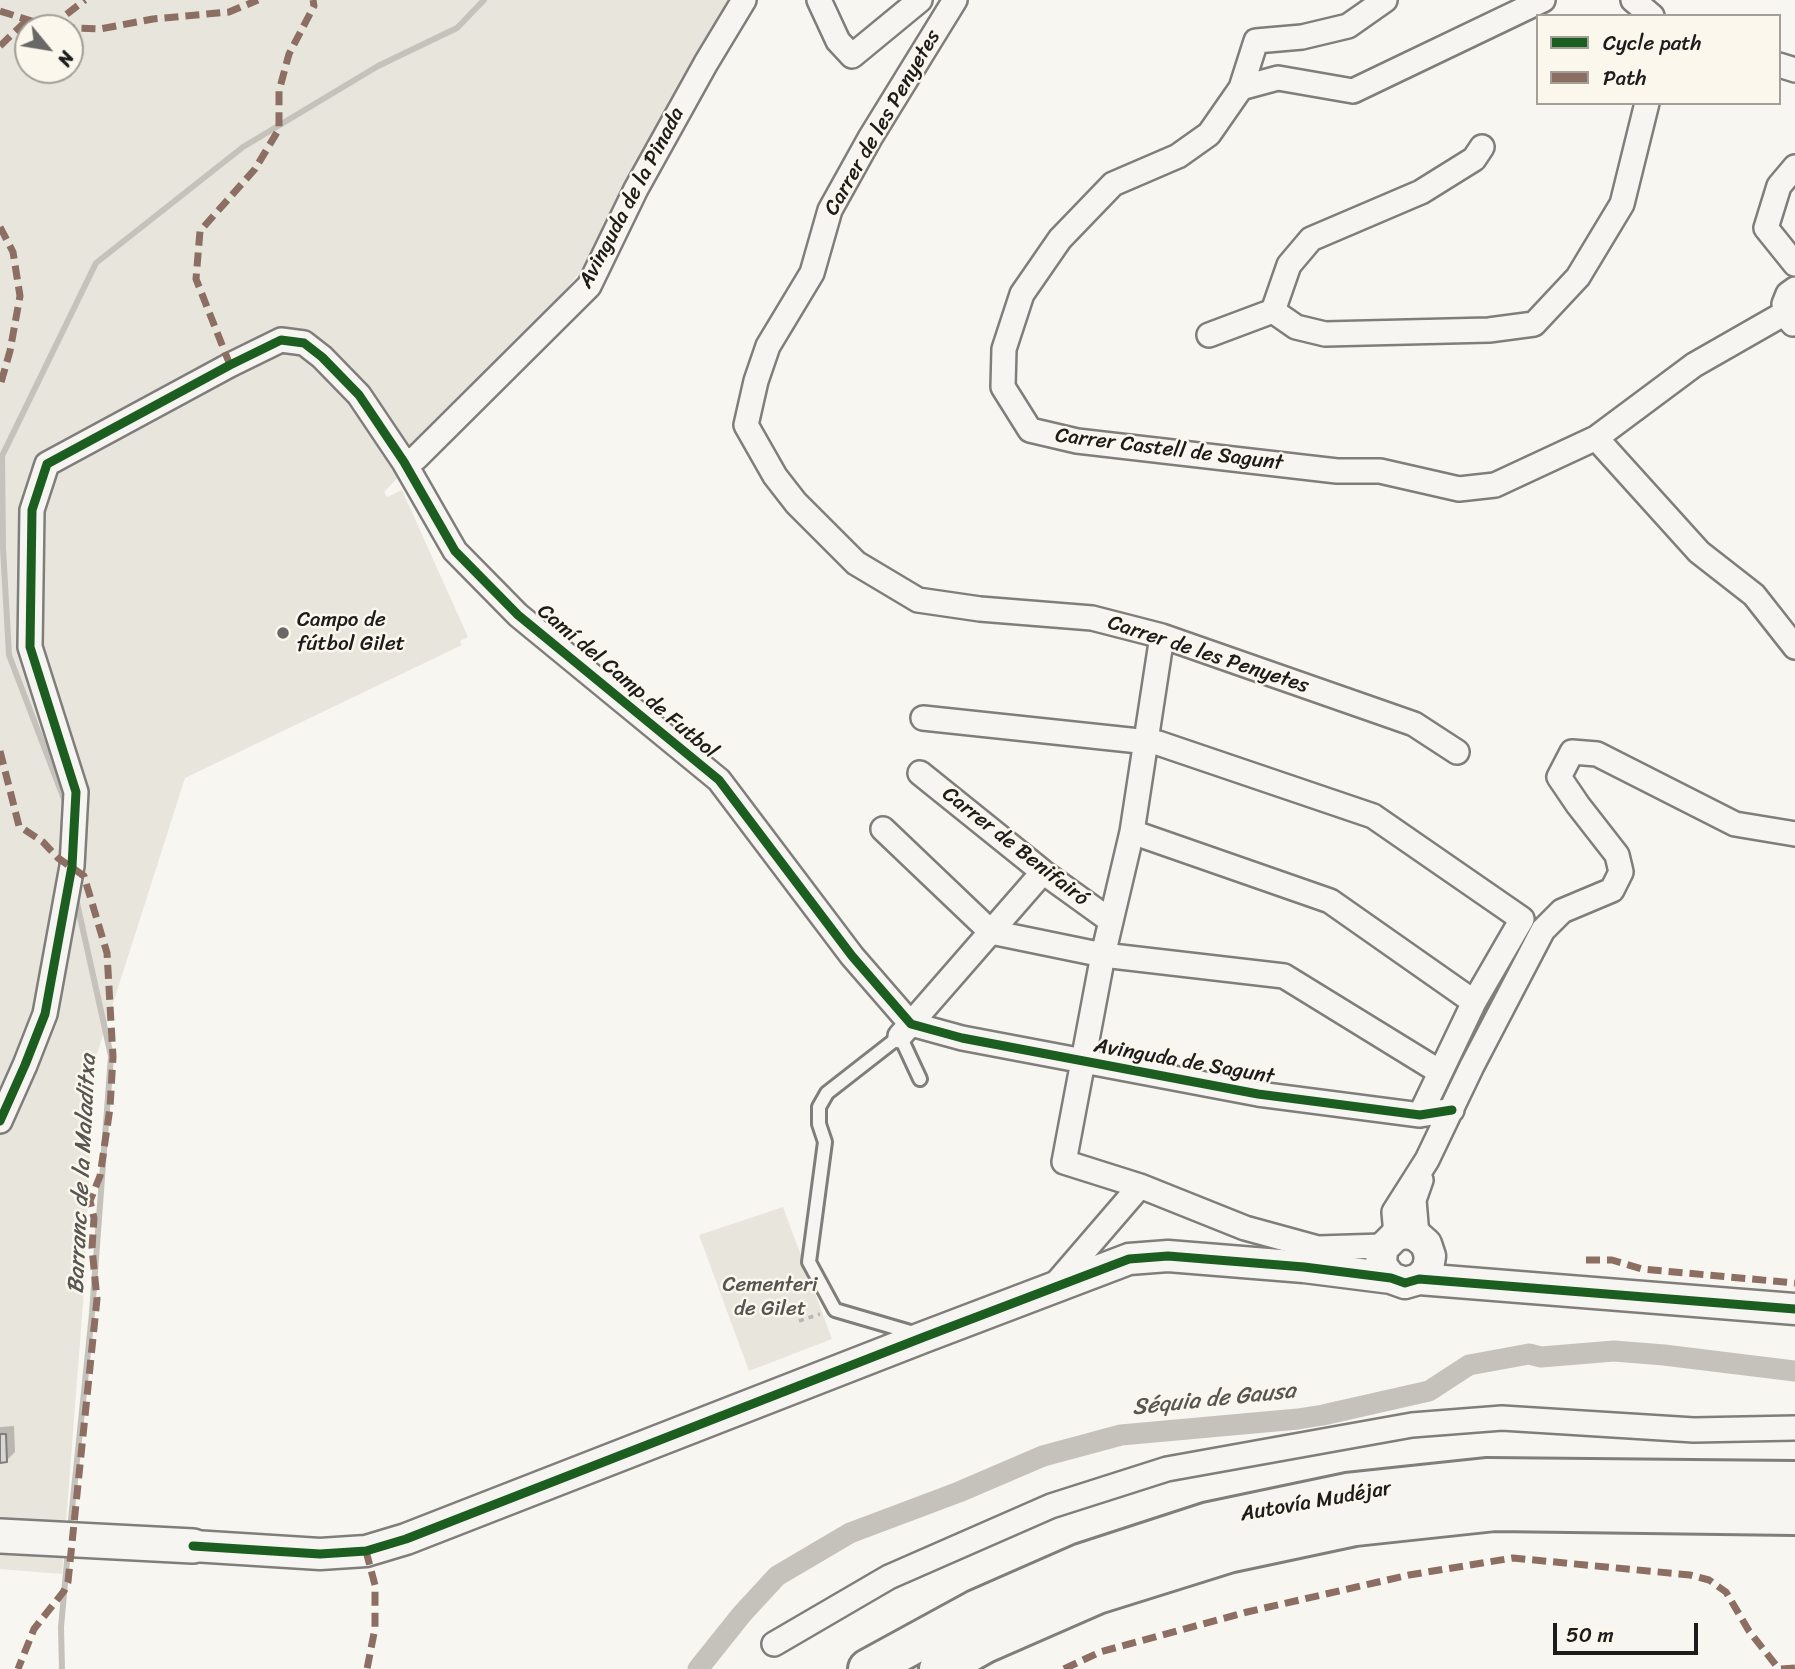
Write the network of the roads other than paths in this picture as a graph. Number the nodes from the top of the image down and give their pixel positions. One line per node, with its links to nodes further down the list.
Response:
1 (744, 0): 19 (street, Avinguda de la Pinada)
2 (820, 0): 3 (street)
3 (919, 0)
4 (955, 0): 20 (street, Carrer de les Penyetes)
5 (1385, 0): 9 (street, Carrer Castell de Sagunt)
6 (1543, 0): 9 (street)
7 (1633, 0): 8 (street)
8 (1650, 14)
9 (1241, 88): 18 (street, Carrer Castell de Sagunt)
10 (1647, 105): 15 (street)
11 (1482, 147): 15 (street)
12 (1795, 167): 13 (street)
13 (1795, 264)
14 (1795, 289): 16 (street)
15 (1273, 311): 17 (street)
16 (1790, 319): 18 (street, Carrer Castell de Sagunt)
17 (1209, 335)
18 (1597, 438): 21 (street)
19 (404, 462): 34 (street, Camí del Camp de Futbol); 40 (street, Camí del Camp de Futbol)
20 (1162, 636): 23 (street); 24 (street, Carrer de les Penyetes)
21 (1795, 647)
22 (923, 718): 23 (street)
23 (1146, 742): 27 (street); 33 (street)
24 (1457, 752)
25 (920, 773): 29 (street, Carrer de Benifairó)
26 (883, 829): 31 (street)
27 (1132, 832): 30 (street); 33 (street)
28 (1795, 834): 38 (street)
29 (1043, 872): 30 (street, Carrer de Benifairó); 31 (street)
30 (1111, 921): 32 (street)
31 (991, 932): 32 (street); 34 (street)
32 (1103, 955): 35 (street); 36 (street)
33 (1475, 1002): 36 (street)
34 (906, 1030): 35 (street, Avinguda de Sagunt); 37 (lane); 45 (lane)
35 (1082, 1061): 39 (street, Avinguda de Sagunt); 41 (street)
36 (1440, 1072): 39 (street)
37 (920, 1079)
38 (1452, 1110): 39 (street, Avinguda de Sagunt); 42 (street)
39 (1420, 1115)
40 (0, 1121)
41 (1140, 1186): 42 (street); 43 (street)
42 (1403, 1254): 43 (street); 44 (street)
43 (1052, 1288): 45 (street)
44 (1795, 1309)
45 (924, 1336): 50 (street)
46 (1795, 1428): 51 (street)
47 (1795, 1481): 52 (highway, Autovía Mudéjar)
48 (1795, 1515): 53 (highway, Autovía Mudéjar)
49 (0, 1535): 50 (main road)
50 (193, 1546)
51 (774, 1644)
52 (868, 1669)
53 (939, 1669)

